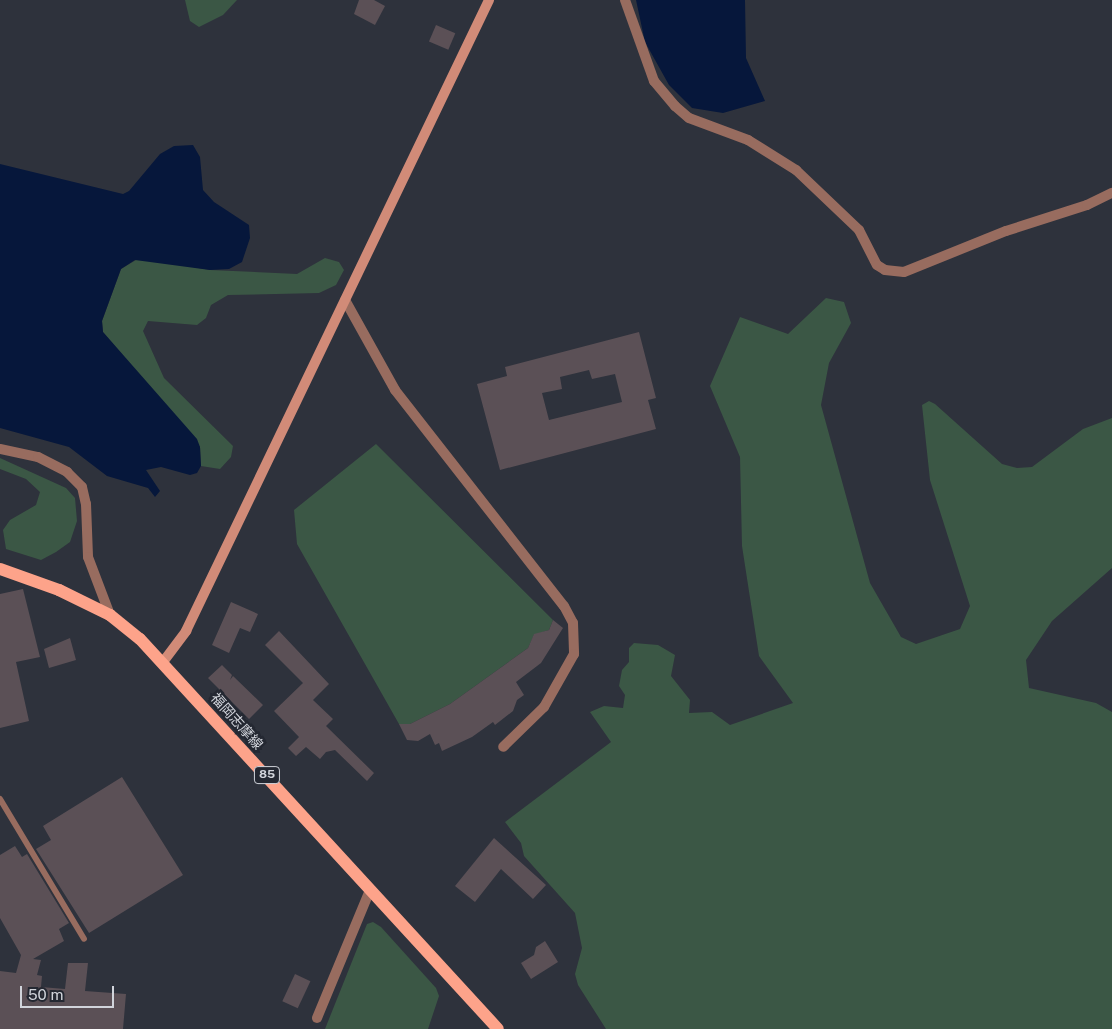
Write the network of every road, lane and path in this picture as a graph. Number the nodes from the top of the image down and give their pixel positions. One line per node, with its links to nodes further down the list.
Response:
1 (489, 0): 4 (street)
2 (625, 0): 3 (street)
3 (1112, 193)
4 (345, 300): 8 (street); 9 (street)
5 (0, 449): 7 (street)
6 (0, 569): 7 (main road, 福岡志摩線 / 85)
7 (110, 615): 8 (main road, 福岡志摩線 / 85)
8 (163, 662): 11 (main road, 福岡志摩線 / 85)
9 (503, 747)
10 (0, 799): 12 (lane)
11 (370, 890): 13 (street); 14 (main road, 福岡志摩線 / 85)
12 (84, 939)
13 (317, 1018)
14 (498, 1029)

